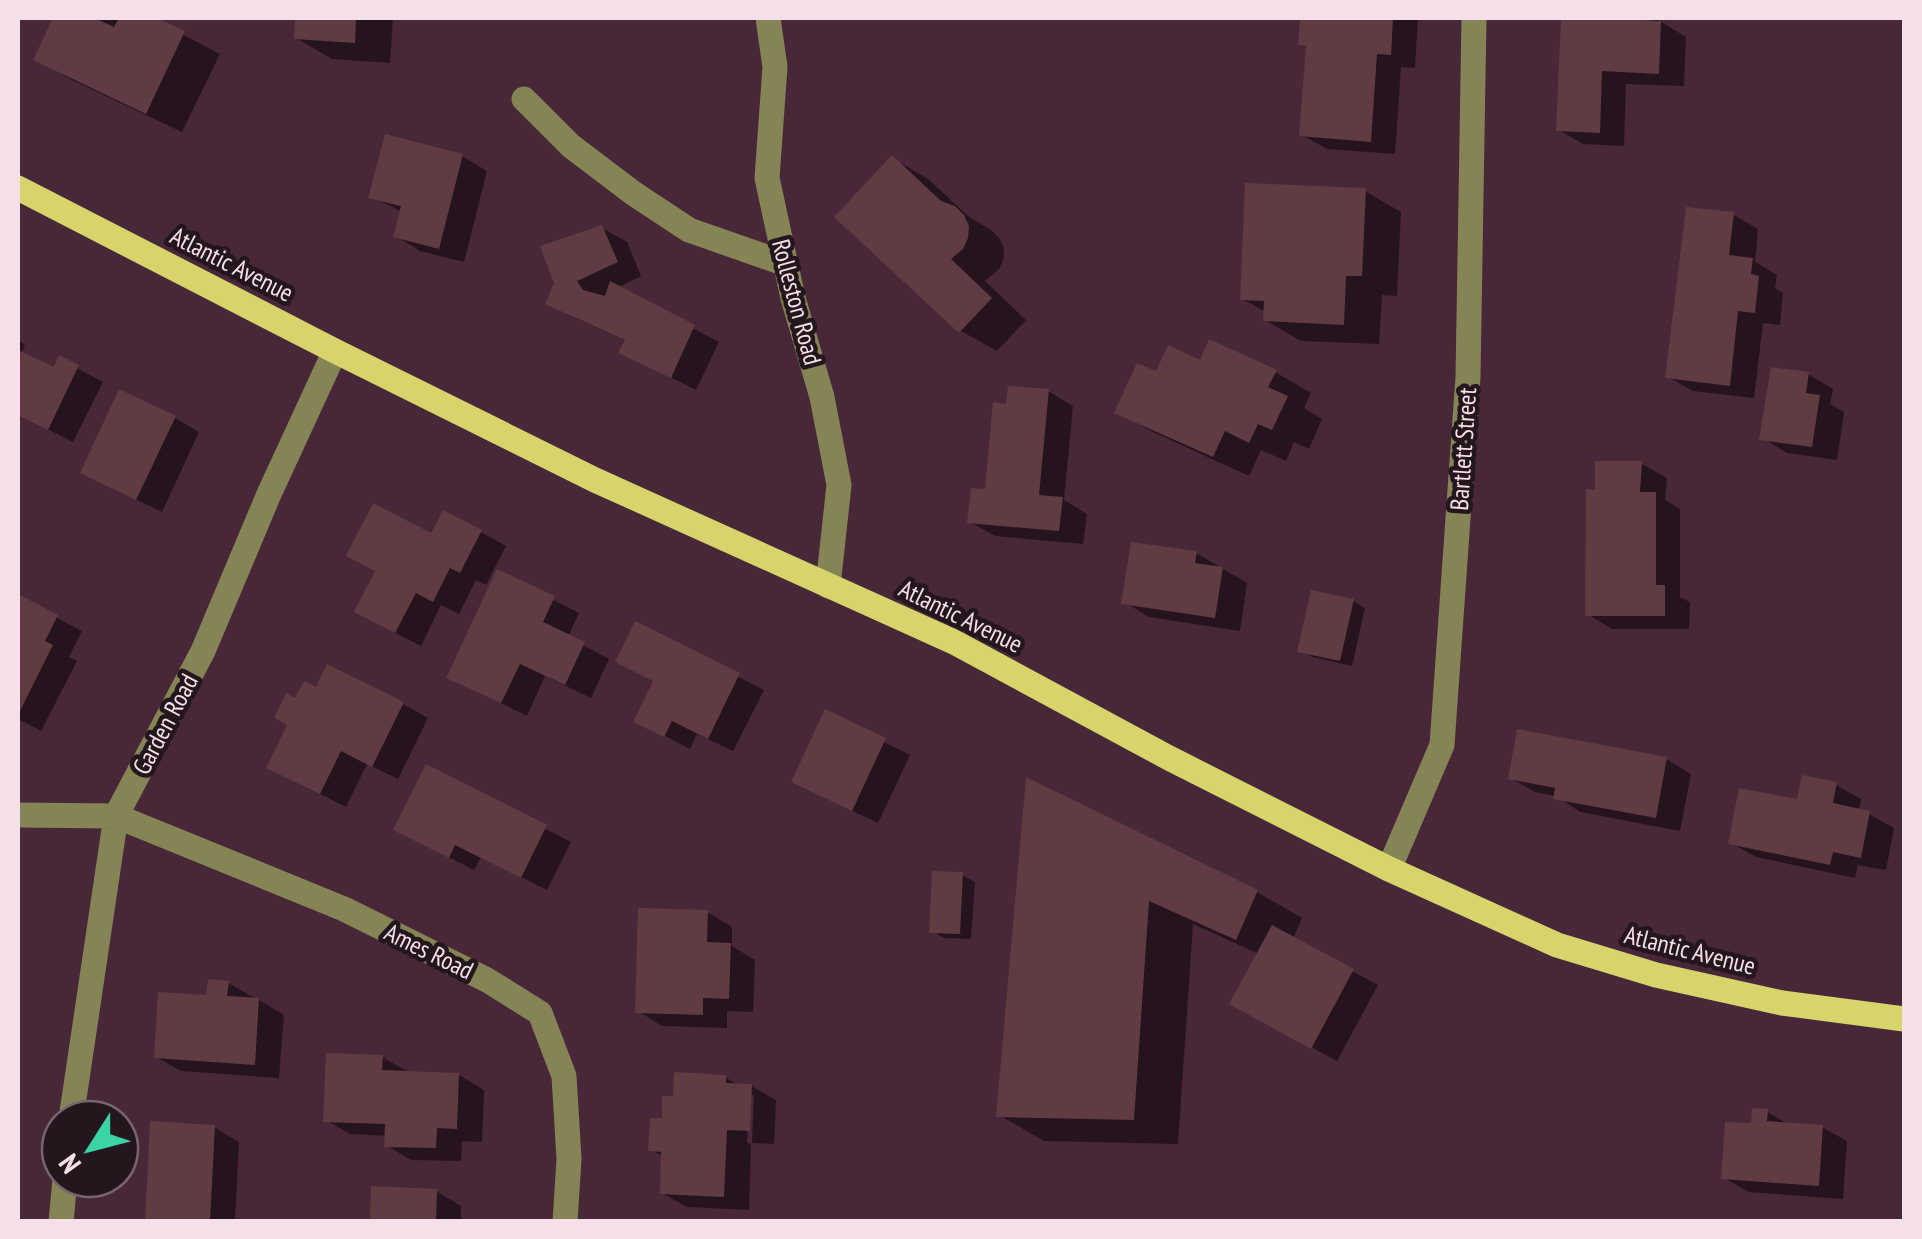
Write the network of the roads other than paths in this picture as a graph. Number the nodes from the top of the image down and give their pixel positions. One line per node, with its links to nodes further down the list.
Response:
1 (768, 18): 5 (street, Rolleston Road)
2 (1474, 18): 10 (street, Bartlett Street)
3 (524, 99): 5 (street)
4 (18, 188): 6 (main road, Atlantic Avenue)
5 (786, 264): 7 (street, Rolleston Road)
6 (335, 351): 7 (main road, Atlantic Avenue); 9 (street, Garden Road)
7 (828, 586): 10 (main road, Atlantic Avenue)
8 (18, 816): 9 (street)
9 (116, 816): 12 (street, Garden Road); 13 (street, Ames Road)
10 (1389, 869): 11 (main road, Atlantic Avenue)
11 (1904, 1020)
12 (74, 1099)
13 (565, 1222)

